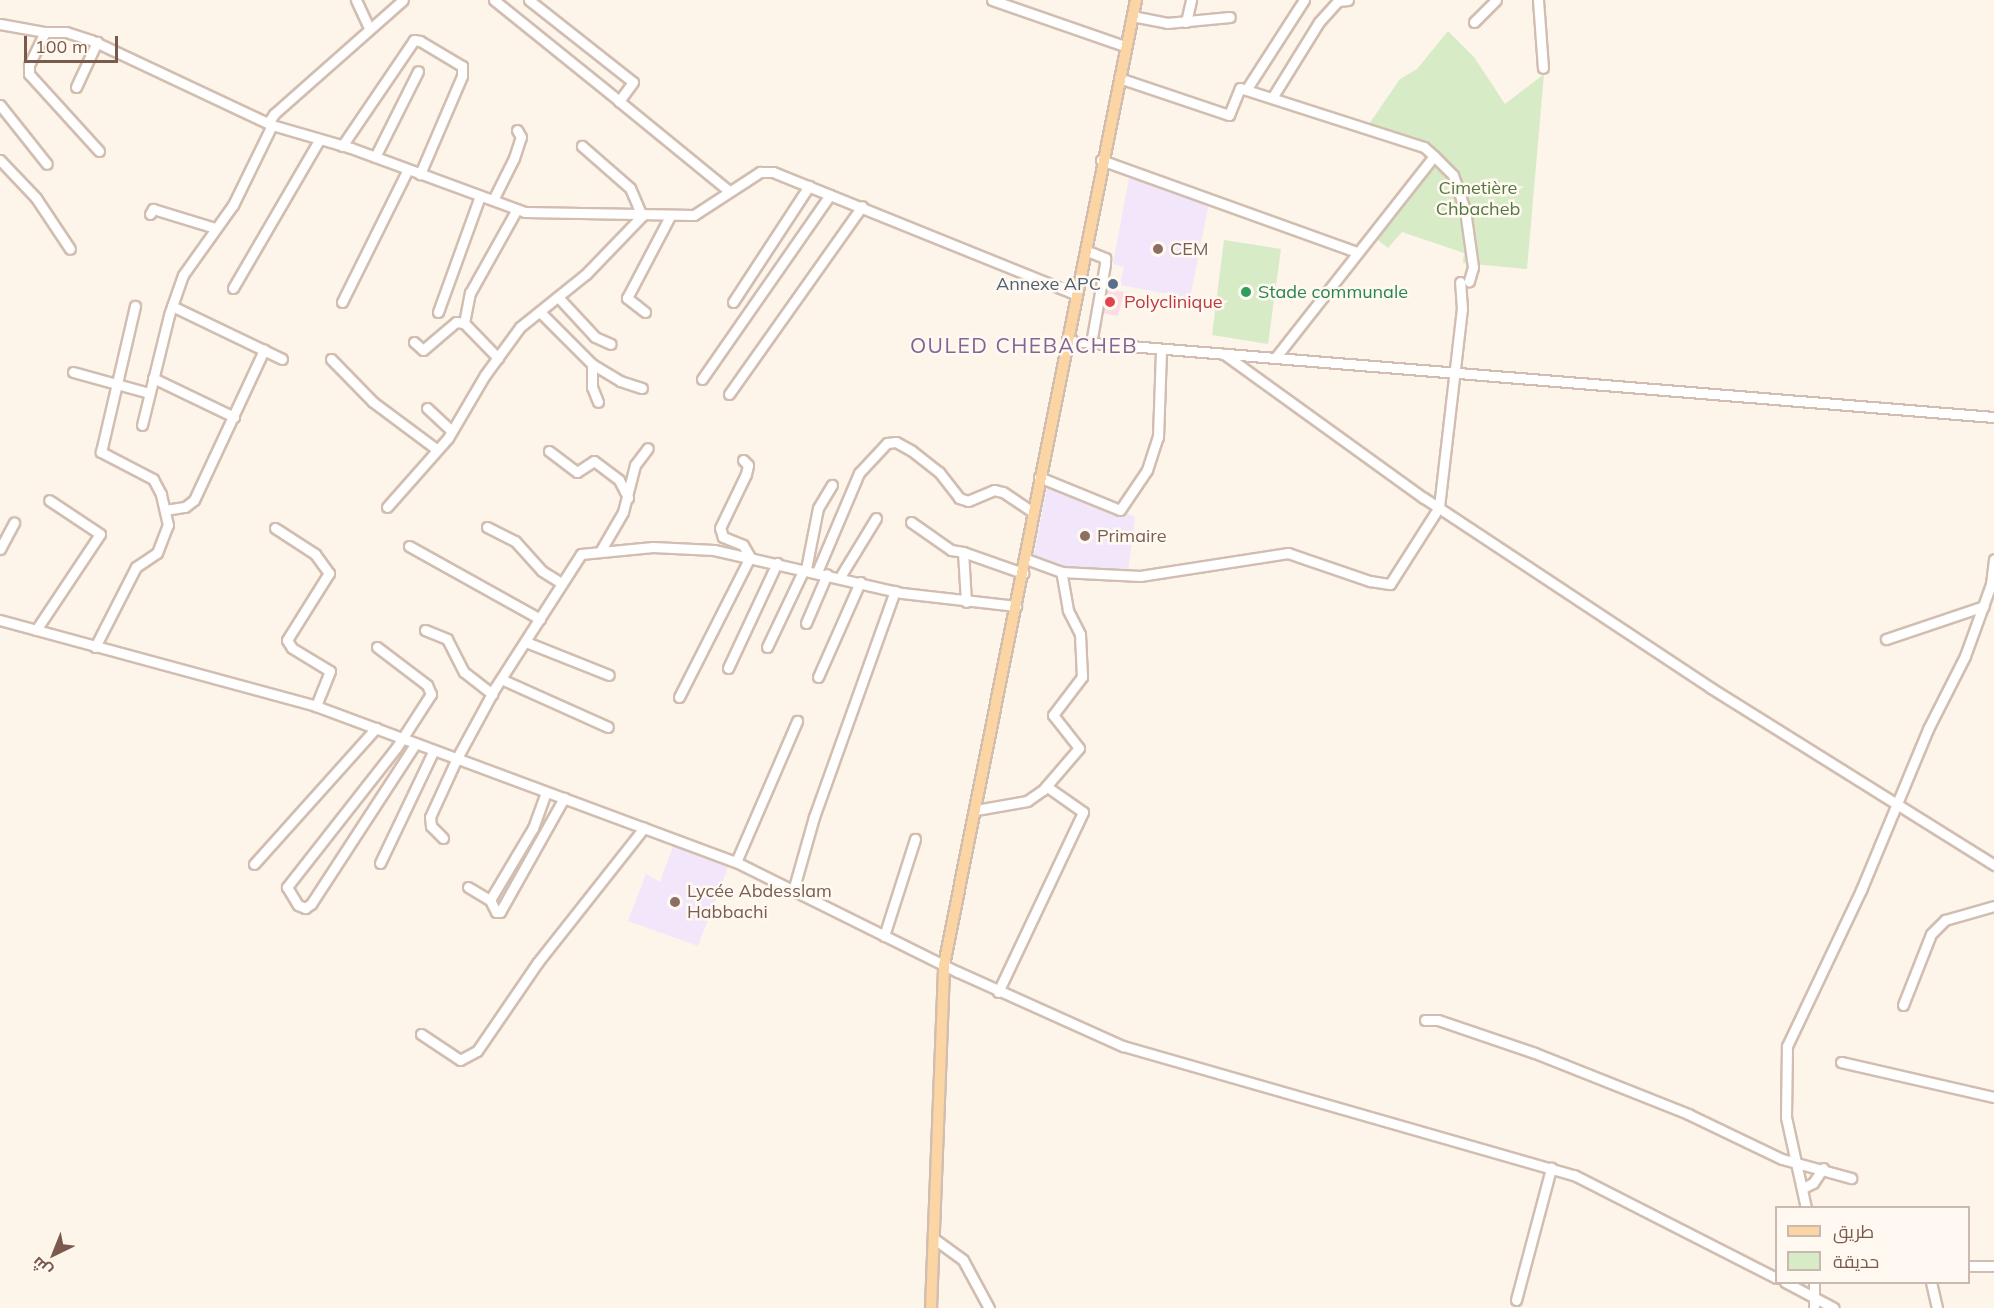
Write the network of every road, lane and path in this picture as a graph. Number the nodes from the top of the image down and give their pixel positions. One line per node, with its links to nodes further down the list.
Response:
1 (356, 0): 17 (street)
2 (403, 0): 17 (street)
3 (494, 0): 27 (street)
4 (529, 0): 27 (street)
5 (992, 0): 20 (street)
6 (1136, 0): 12 (main road)
7 (1191, 0): 14 (street)
8 (1304, 0): 25 (street)
9 (1348, 0): 26 (street)
10 (1496, 0): 15 (street)
11 (1538, 0): 21 (street)
12 (1132, 16): 14 (street); 20 (main road)
13 (1230, 17): 14 (street)
14 (1186, 22)
15 (1474, 22)
16 (0, 24): 18 (street)
17 (369, 28): 29 (street)
18 (45, 32): 19 (street); 34 (street)
19 (97, 42): 24 (street); 29 (street)
20 (1125, 46): 23 (main road)
21 (1543, 68)
22 (418, 71): 36 (street)
23 (1119, 78): 25 (street); 38 (main road)
24 (76, 87)
25 (1246, 90): 26 (street)
26 (1272, 98): 35 (street)
27 (619, 101): 43 (street)
28 (0, 105): 39 (street)
29 (270, 124): 31 (street); 52 (street)
30 (517, 130): 46 (street)
31 (319, 140): 32 (street); 56 (street)
32 (342, 146): 36 (street); 41 (street)
33 (582, 146): 50 (street)
34 (99, 152)
35 (1434, 156): 55 (street); 79 (street)
36 (375, 157): 40 (street)
37 (0, 160): 53 (street)
38 (1101, 160): 54 (main road); 55 (street)
39 (46, 164)
40 (408, 169): 41 (street); 59 (street)
41 (420, 174): 45 (street)
42 (809, 186): 43 (street); 44 (street); 60 (street)
43 (729, 191): 51 (street)
44 (830, 195): 47 (street); 82 (street)
45 (480, 196): 46 (street); 63 (street)
46 (493, 200): 48 (street)
47 (862, 206): 57 (street); 86 (street)
48 (517, 208): 50 (street); 66 (street)
49 (150, 214): 52 (street)
50 (642, 216): 51 (street); 58 (street)
51 (670, 216): 65 (street)
52 (215, 228): 62 (street)
53 (70, 249)
54 (1085, 250): 57 (main road); 69 (street)
55 (1356, 252): 75 (street)
56 (233, 288)
57 (1077, 295): 67 (main road)
58 (558, 297): 64 (street); 70 (street)
59 (342, 302)
60 (733, 302)
61 (135, 306): 83 (street)
62 (172, 306): 72 (street); 81 (street)
63 (438, 312)
64 (540, 312): 74 (street); 78 (street)
65 (645, 312)
66 (464, 323): 68 (street); 74 (street)
67 (1069, 341): 69 (street); 97 (main road)
68 (414, 342)
69 (1091, 343): 71 (street)
70 (611, 344)
71 (1161, 349): 73 (street); 97 (street)
72 (264, 350): 76 (street); 89 (street)
73 (1223, 354): 75 (street); 102 (street)
74 (498, 358): 92 (street)
75 (1275, 358): 79 (street)
76 (282, 359)
77 (331, 359): 94 (street)
78 (592, 364): 84 (street); 87 (street)
79 (1452, 371): 90 (street); 102 (street)
80 (73, 372): 83 (street)
81 (153, 378): 85 (street); 89 (street)
82 (702, 379)
83 (116, 384): 85 (street); 103 (street)
84 (642, 388)
85 (149, 393): 91 (street)
86 (729, 394)
87 (598, 402)
88 (427, 408): 92 (street)
89 (234, 417): 103 (street)
90 (1994, 417)
91 (142, 425)
92 (451, 430): 94 (street)
93 (648, 448): 99 (street)
94 (436, 449): 101 (street)
95 (549, 451): 99 (street)
96 (743, 460): 114 (street)
97 (1039, 477): 104 (main road)
98 (832, 485): 118 (street)
99 (628, 498): 112 (street)
100 (49, 500): 133 (street)
101 (387, 507)
102 (1439, 507): 120 (street); 157 (street)
103 (165, 510): 137 (street)
104 (1033, 512): 115 (main road); 119 (street)
105 (876, 518): 123 (street)
106 (911, 522): 113 (street)
107 (14, 524): 111 (street)
108 (487, 527): 125 (street)
109 (275, 528): 146 (street)
110 (409, 546): 130 (street)
111 (0, 549)
112 (601, 550): 114 (street); 125 (street)
113 (963, 552): 121 (street); 127 (street)
114 (750, 557): 117 (street); 145 (street)
115 (1026, 559): 120 (street); 121 (main road)
116 (1994, 559): 129 (street)
117 (777, 563): 118 (street); 140 (street)
118 (805, 569): 119 (street); 139 (street)
119 (817, 572): 122 (street)
120 (1060, 572): 154 (street)
121 (1023, 573): 128 (main road)
122 (827, 574): 123 (street); 132 (street)
123 (840, 577): 124 (street)
124 (860, 582): 126 (street); 142 (street)
125 (561, 583): 130 (street)
126 (895, 591): 127 (street); 167 (street)
127 (966, 602): 128 (street)
128 (1016, 606): 158 (main road)
129 (1984, 606): 135 (street); 157 (street)
130 (540, 619): 136 (street)
131 (0, 620): 133 (street)
132 (806, 623)
133 (36, 630): 137 (street)
134 (425, 630): 144 (street)
135 (1886, 639)
136 (526, 642): 141 (street); 143 (street)
137 (95, 647): 146 (street)
138 (377, 647): 150 (street)
139 (767, 647)
140 (728, 668)
141 (609, 675)
142 (818, 676)
143 (501, 680): 144 (street); 148 (street)
144 (492, 694): 153 (street)
145 (680, 697)
146 (316, 706): 149 (street)
147 (797, 721): 162 (street)
148 (608, 727)
149 (376, 728): 150 (street); 164 (street)
150 (402, 738): 151 (street); 151 (street)
151 (416, 743): 152 (street)
152 (434, 750): 153 (street); 163 (street)
153 (457, 758): 155 (street); 160 (street)
154 (1046, 786): 158 (street); 172 (street)
155 (546, 792): 156 (street); 168 (street)
156 (564, 798): 159 (street); 168 (street)
157 (1895, 805): 165 (street); 178 (street)
158 (975, 810): 171 (main road)
159 (644, 828): 162 (street); 175 (street)
160 (443, 838)
161 (915, 839): 170 (street)
162 (736, 862): 167 (street)
163 (380, 863)
164 (254, 864)
165 (1994, 865)
166 (468, 887): 168 (street)
167 (793, 891): 170 (street)
168 (490, 900)
169 (1994, 906): 173 (street)
170 (884, 936): 171 (street)
171 (944, 965): 172 (street); 184 (main road)
172 (999, 992): 179 (street)
173 (1903, 1005)
174 (1425, 1020): 178 (street)
175 (421, 1034)
176 (1841, 1062): 177 (street)
177 (1994, 1097)
178 (1797, 1161): 180 (street); 182 (street)
179 (1551, 1168): 187 (street); 191 (street)
180 (1823, 1168): 181 (street); 182 (street)
181 (1851, 1178)
182 (1803, 1188): 183 (street)
183 (1806, 1206)
184 (933, 1238): 193 (main road); 194 (street)
185 (1970, 1266): 186 (street)
186 (1994, 1266)
187 (1775, 1277)
188 (1788, 1284): 192 (street)
189 (1814, 1284): 192 (street)
190 (1931, 1284): 196 (street)
191 (1516, 1300)
192 (1815, 1303): 195 (street)
193 (931, 1308)
194 (989, 1308)
195 (1834, 1308)
196 (1937, 1308)

